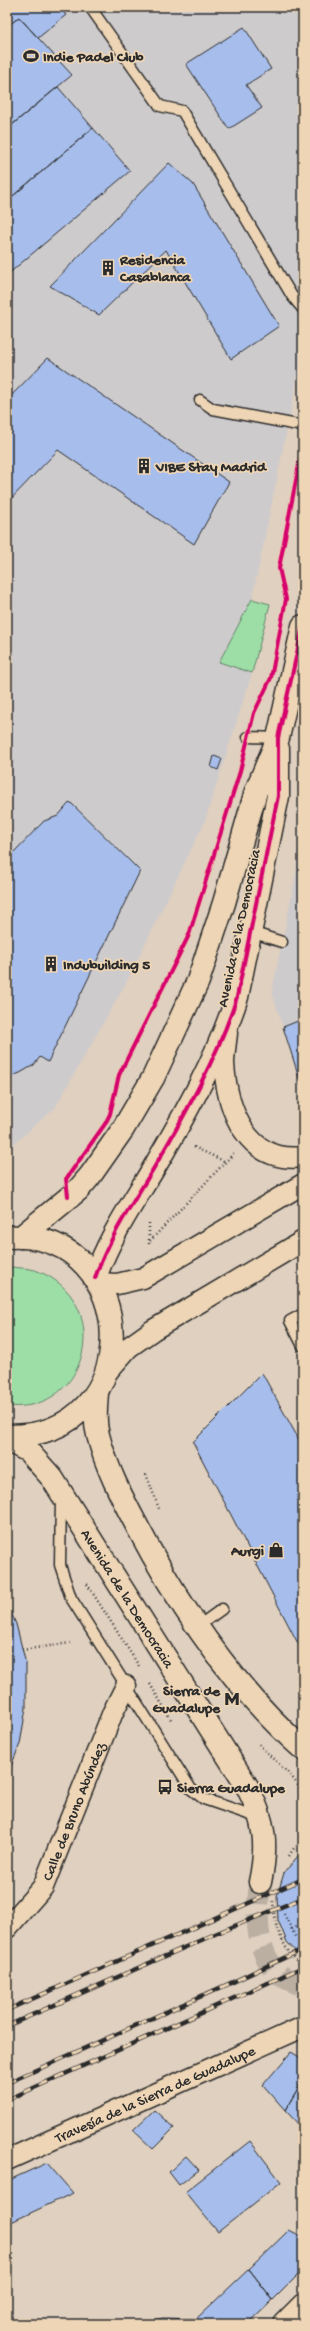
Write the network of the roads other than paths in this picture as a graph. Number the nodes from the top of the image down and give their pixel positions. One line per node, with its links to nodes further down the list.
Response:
1 (90, 7): 2 (lane)
2 (303, 309)
3 (200, 400): 4 (lane)
4 (303, 426)
5 (303, 626): 7 (main road, Avenida de la Democracia)
6 (248, 736): 7 (lane)
7 (278, 738): 8 (main road, Avenida de la Democracia); 13 (main road, Avenida de la Democracia)
8 (251, 932): 9 (lane); 10 (main road, Avenida de la Democracia)
9 (282, 942)
10 (228, 1026): 11 (street); 15 (main road, Avenida de la Democracia)
11 (303, 1157)
12 (303, 1184): 15 (street)
13 (13, 1235): 15 (main road)
14 (303, 1241): 18 (street)
15 (97, 1280): 18 (main road)
16 (303, 1314): 17 (lane)
17 (303, 1346)
18 (108, 1371): 19 (main road)
19 (97, 1393): 20 (main road); 24 (main road)
20 (7, 1436)
21 (7, 1440): 22 (main road, Avenida de la Democracia)
22 (61, 1493): 25 (lane); 27 (main road, Avenida de la Democracia)
23 (222, 1609): 24 (lane)
24 (197, 1626): 26 (main road)
25 (126, 1686): 27 (lane); 29 (street, Calle de Bruno Abúndez)
26 (303, 1749)
27 (262, 1818): 28 (main road, Avenida de la Democracia)
28 (266, 1888)
29 (7, 1928)
30 (303, 2027): 31 (street, Travesía de la Sierra de Guadalupe)
31 (7, 2160)
32 (303, 2305): 33 (main road)
33 (284, 2324)

